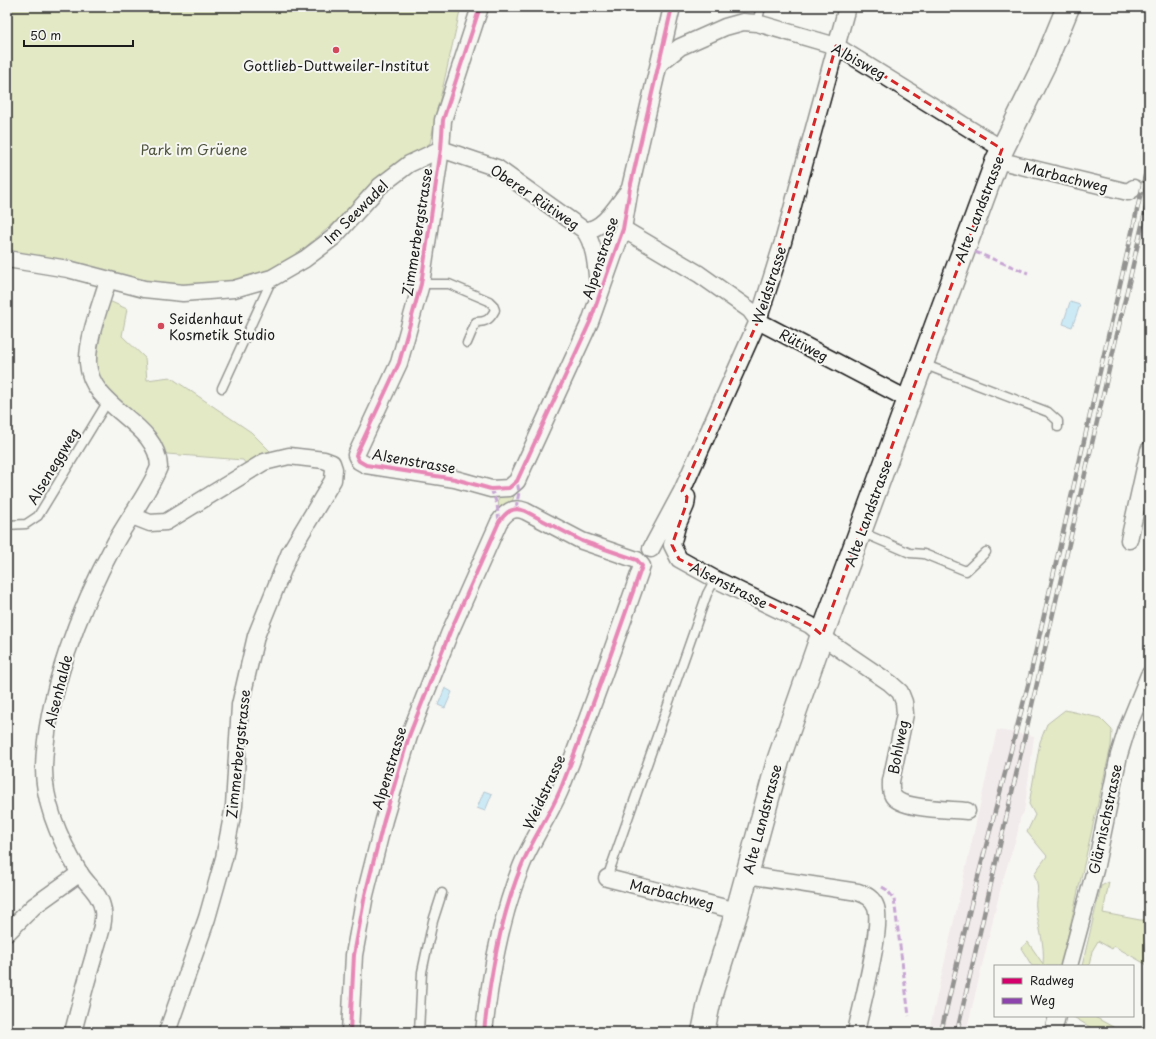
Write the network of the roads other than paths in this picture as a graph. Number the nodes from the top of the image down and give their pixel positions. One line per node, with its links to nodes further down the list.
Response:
1 (480, 7): 9 (street, Zimmerbergstrasse)
2 (672, 7): 8 (street, Alpenstrasse)
3 (762, 7): 6 (lane)
4 (847, 7): 7 (street, Weidstrasse)
5 (1068, 7): 10 (main road, Alte Landstrasse)
6 (757, 23): 7 (street, Albisweg); 8 (street, Albisweg)
7 (836, 46): 10 (street, Albisweg); 20 (street, Weidstrasse)
8 (660, 62): 11 (street, Alpenstrasse)
9 (441, 149): 14 (street, Oberer Rütiweg); 16 (street, Im Seewadel); 18 (street, Zimmerbergstrasse)
10 (1000, 155): 12 (street, Marbachweg); 22 (main road, Alte Landstrasse)
11 (630, 188): 13 (street, Alpenstrasse); 14 (street, Oberer Rütiweg)
12 (1134, 188)
13 (623, 229): 19 (street, Alpenstrasse); 20 (street, Rütiweg)
14 (584, 230): 19 (street, Oberer Rütiweg)
15 (7, 259): 17 (street)
16 (272, 278): 17 (street, Im Seewadel); 23 (lane)
17 (108, 280): 25 (street)
18 (422, 284): 21 (lane); 28 (street, Zimmerbergstrasse)
19 (600, 297): 29 (street, Alpenstrasse)
20 (758, 321): 24 (street, Rütiweg); 30 (street, Weidstrasse)
21 (467, 342)
22 (922, 364): 24 (main road, Alte Landstrasse); 26 (lane)
23 (222, 388)
24 (909, 400): 34 (main road, Alte Landstrasse)
25 (108, 401): 32 (street); 33 (lane, Alseneggweg)
26 (1058, 427)
27 (1149, 450): 35 (street)
28 (356, 455): 29 (street, Alsenstrasse)
29 (517, 481)
30 (682, 492): 36 (street, Weidstrasse); 38 (street, Alsenstrasse)
31 (516, 508): 52 (street, Alpenstrasse); 54 (street, Weidstrasse)
32 (132, 516): 42 (street, Alsenhalde); 51 (street, Zimmerbergstrasse)
33 (7, 525)
34 (861, 532): 37 (lane); 39 (main road, Alte Landstrasse)
35 (1129, 540)
36 (651, 549)
37 (986, 552)
38 (715, 579): 39 (street, Alsenstrasse); 44 (lane)
39 (822, 635): 41 (street, Bohlweg); 43 (main road, Alte Landstrasse)
40 (1149, 675): 48 (street, Glärnischstrasse)
41 (968, 811)
42 (80, 873): 47 (street); 50 (street, Alsenhalde)
43 (747, 875): 46 (main road, Alte Landstrasse); 56 (street)
44 (607, 878): 46 (street, Marbachweg)
45 (442, 892): 53 (lane)
46 (737, 911): 55 (main road, Alte Landstrasse)
47 (7, 934)
48 (1070, 965)
49 (1057, 1017): 57 (street)
50 (72, 1032)
51 (167, 1032)
52 (350, 1032)
53 (419, 1032)
54 (484, 1032)
55 (703, 1032)
56 (856, 1032)
57 (1053, 1032)

